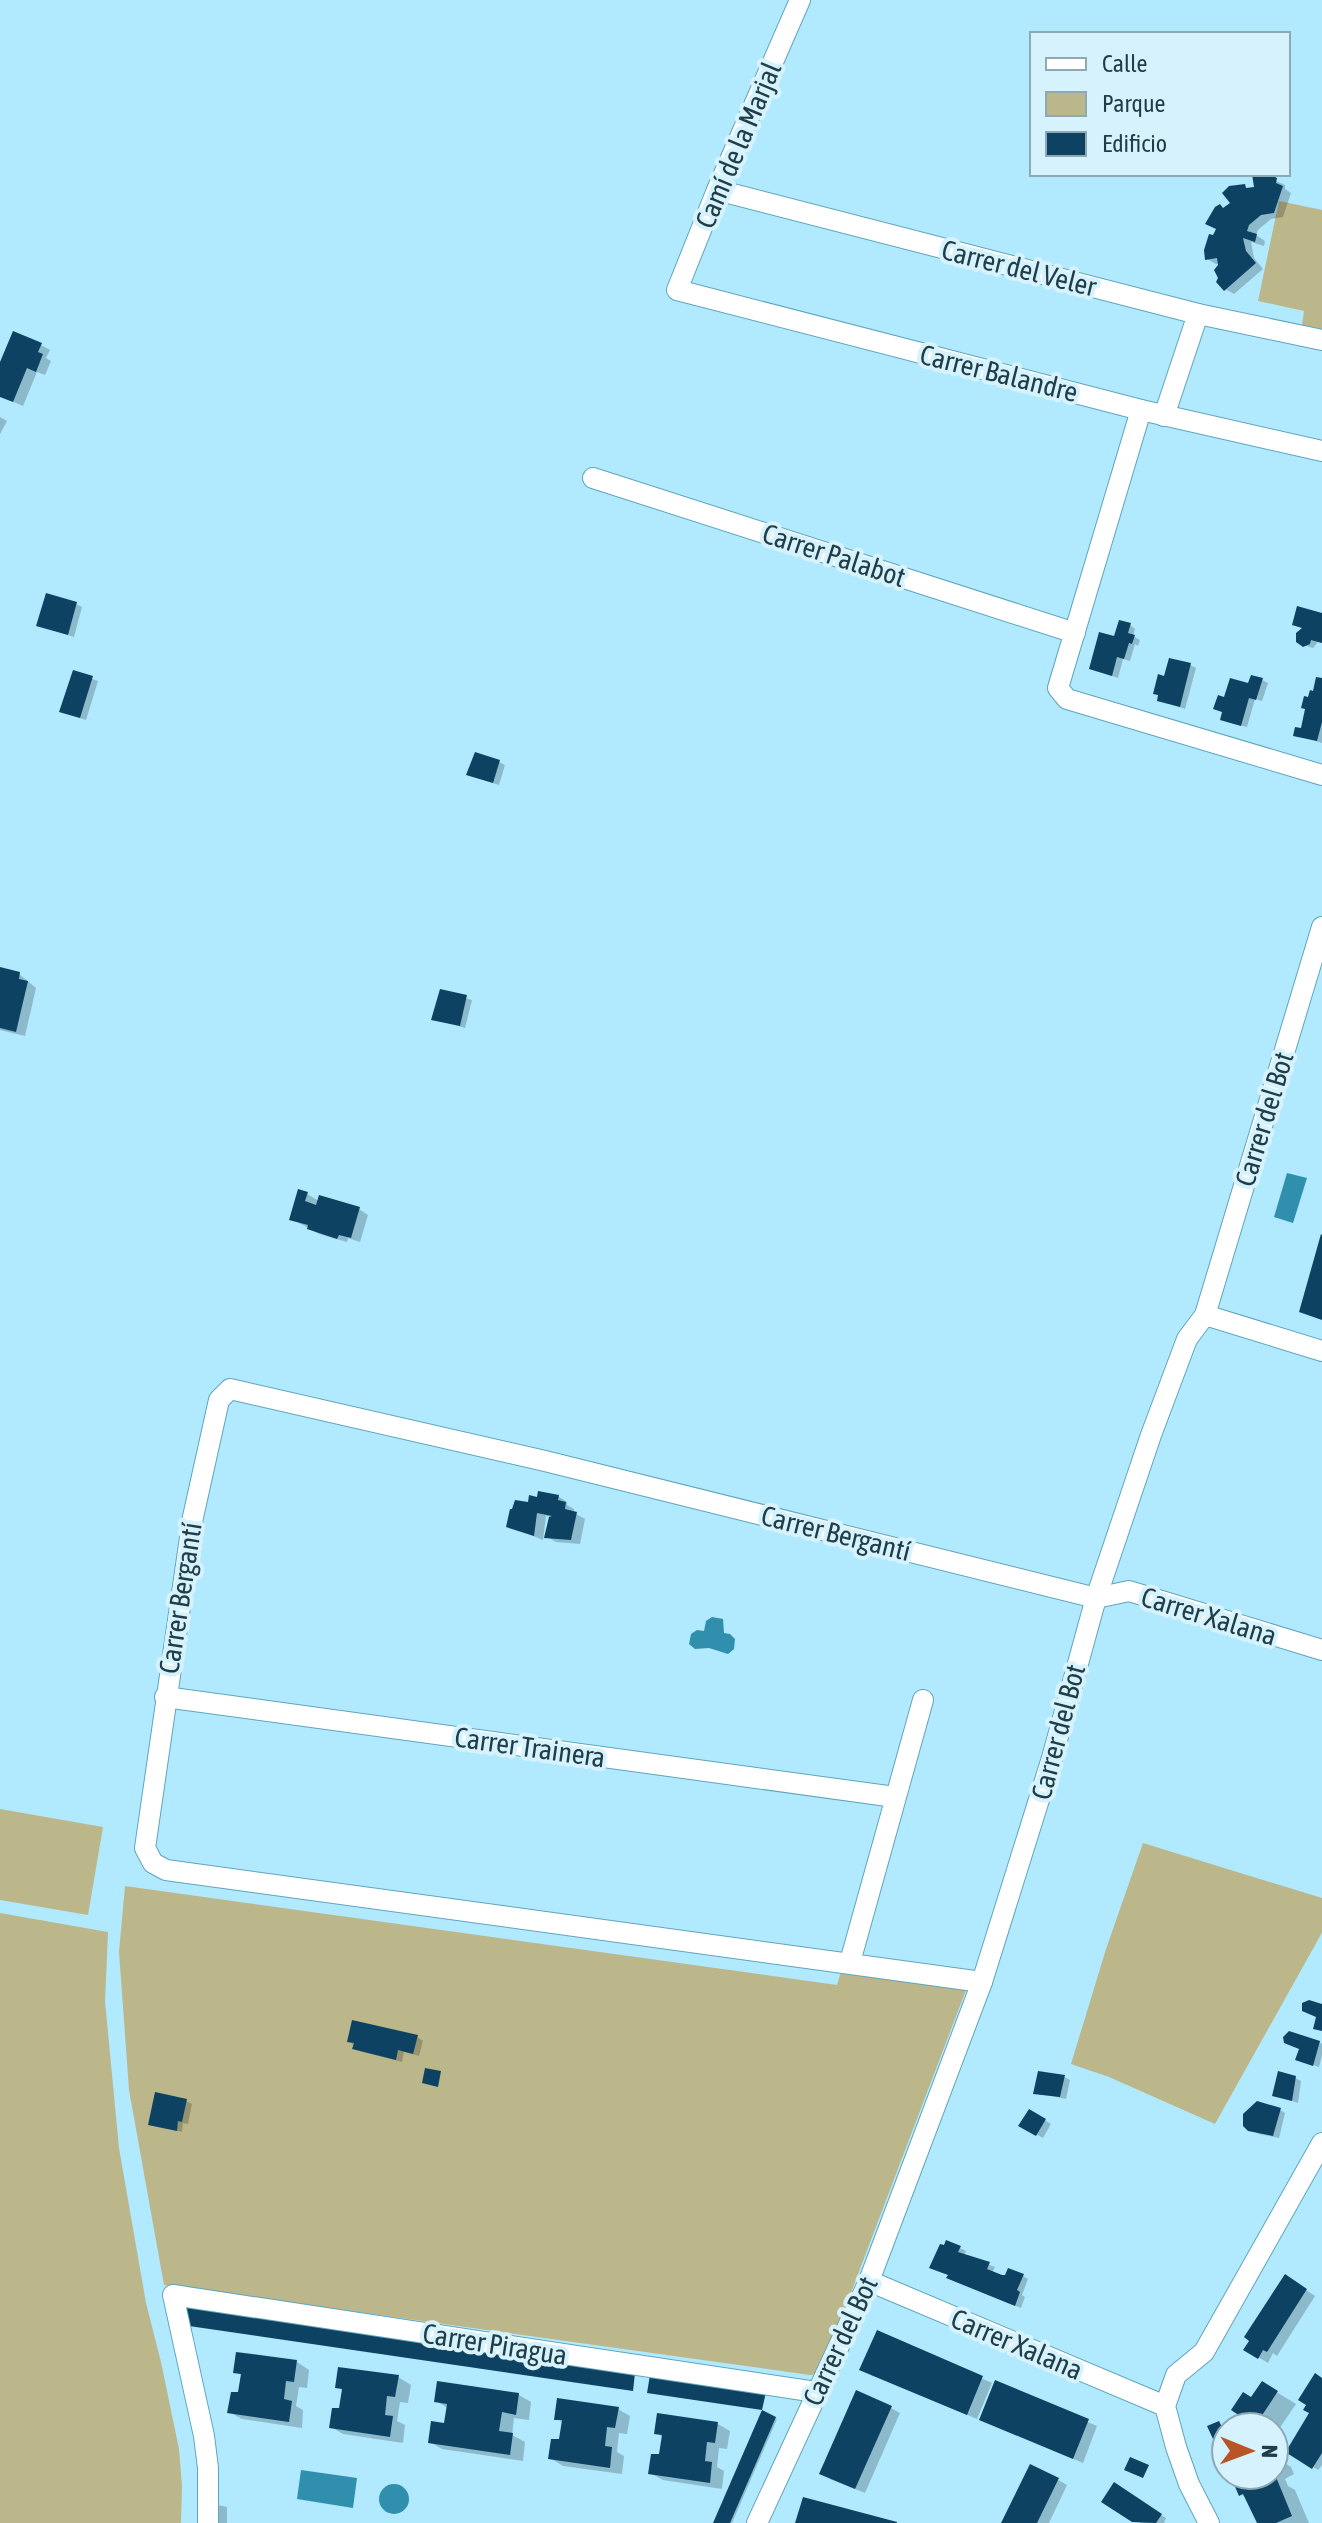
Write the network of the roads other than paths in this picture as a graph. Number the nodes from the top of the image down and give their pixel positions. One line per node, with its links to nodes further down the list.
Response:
1 (800, 0): 2 (street, Camí de la Marjal)
2 (717, 190): 3 (street, Camí de la Marjal); 4 (street, Carrer del Veler)
3 (677, 290): 6 (street, Carrer Balandre)
4 (1198, 314): 5 (street, Carrer del Veler); 7 (street)
5 (1322, 340)
6 (1141, 410): 7 (street, Carrer Balandre); 10 (street)
7 (1164, 416): 8 (street, Carrer Balandre)
8 (1322, 451)
9 (593, 478): 10 (street, Carrer Palabot)
10 (1075, 633): 11 (street)
11 (1322, 775)
12 (1322, 927): 13 (street, Carrer del Bot)
13 (1205, 1315): 14 (street); 15 (street, Carrer del Bot)
14 (1322, 1351)
15 (1096, 1598): 16 (street, Carrer Xalana); 17 (street, Carrer Bergantí); 21 (street, Carrer del Bot)
16 (1322, 1650)
17 (165, 1697): 19 (street, Carrer Trainera); 20 (street, Carrer Bergantí)
18 (923, 1700): 19 (street)
19 (895, 1797): 20 (street)
20 (850, 1962): 21 (street, Carrer Bergantí)
21 (982, 1982): 23 (street, Carrer del Bot)
22 (1322, 2143): 25 (street)
23 (869, 2281): 24 (street, Carrer del Bot); 25 (street, Carrer Xalana)
24 (816, 2392): 26 (street, Carrer Piragua); 27 (street, Carrer del Bot)
25 (1165, 2406): 28 (street)
26 (208, 2523)
27 (757, 2523)
28 (1209, 2523)

